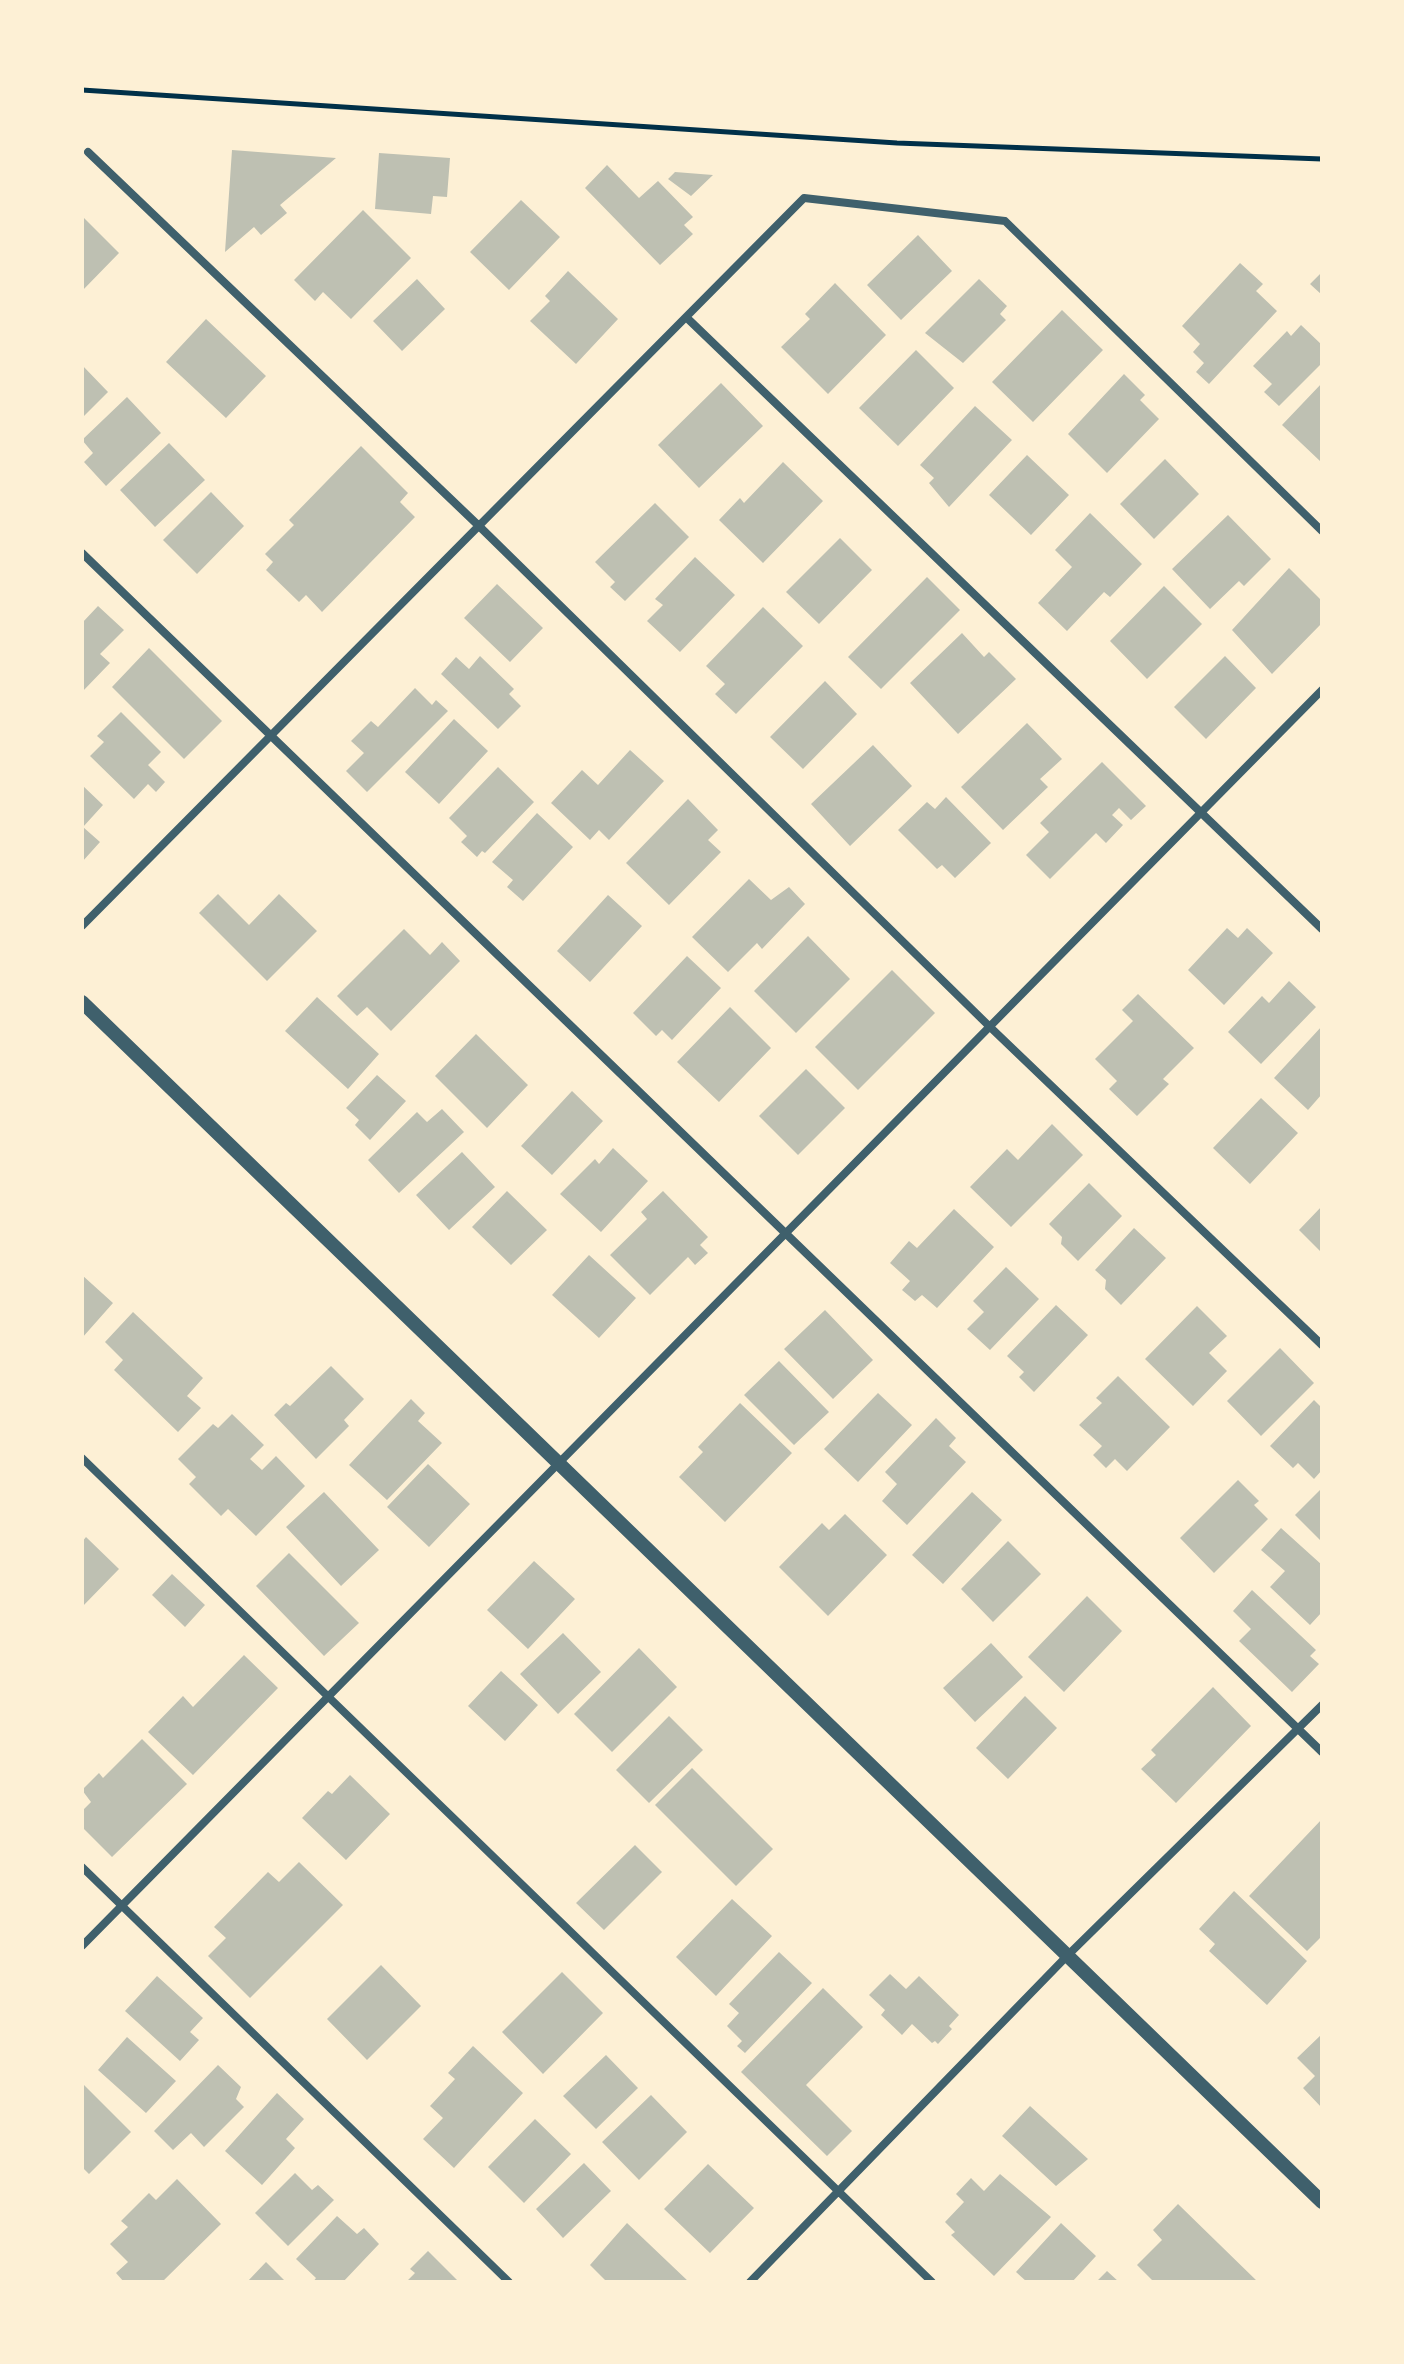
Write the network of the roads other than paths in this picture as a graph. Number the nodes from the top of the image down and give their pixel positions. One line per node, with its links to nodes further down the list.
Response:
1 (88, 152): 3 (street)
2 (686, 317): 3 (street); 4 (street); 8 (street)
3 (480, 527): 7 (street); 12 (street)
4 (1322, 531)
5 (82, 553): 7 (street)
6 (1322, 690): 8 (street)
7 (270, 737): 9 (street); 13 (street)
8 (1204, 814): 10 (street); 12 (street)
9 (82, 926)
10 (1322, 929)
11 (82, 1002): 16 (street)
12 (989, 1026): 13 (street); 14 (street)
13 (783, 1234): 16 (street); 19 (street)
14 (1322, 1345)
15 (82, 1458): 17 (street)
16 (556, 1463): 17 (street); 24 (street)
17 (325, 1696): 22 (street); 25 (street)
18 (1322, 1705): 19 (street)
19 (1299, 1729): 20 (street); 24 (street)
20 (1322, 1752)
21 (82, 1867): 22 (street)
22 (122, 1906): 23 (street); 27 (street)
23 (82, 1946)
24 (1067, 1956): 25 (street); 26 (street)
25 (839, 2191): 28 (street); 29 (street)
26 (1322, 2202)
27 (509, 2282)
28 (750, 2282)
29 (932, 2282)

